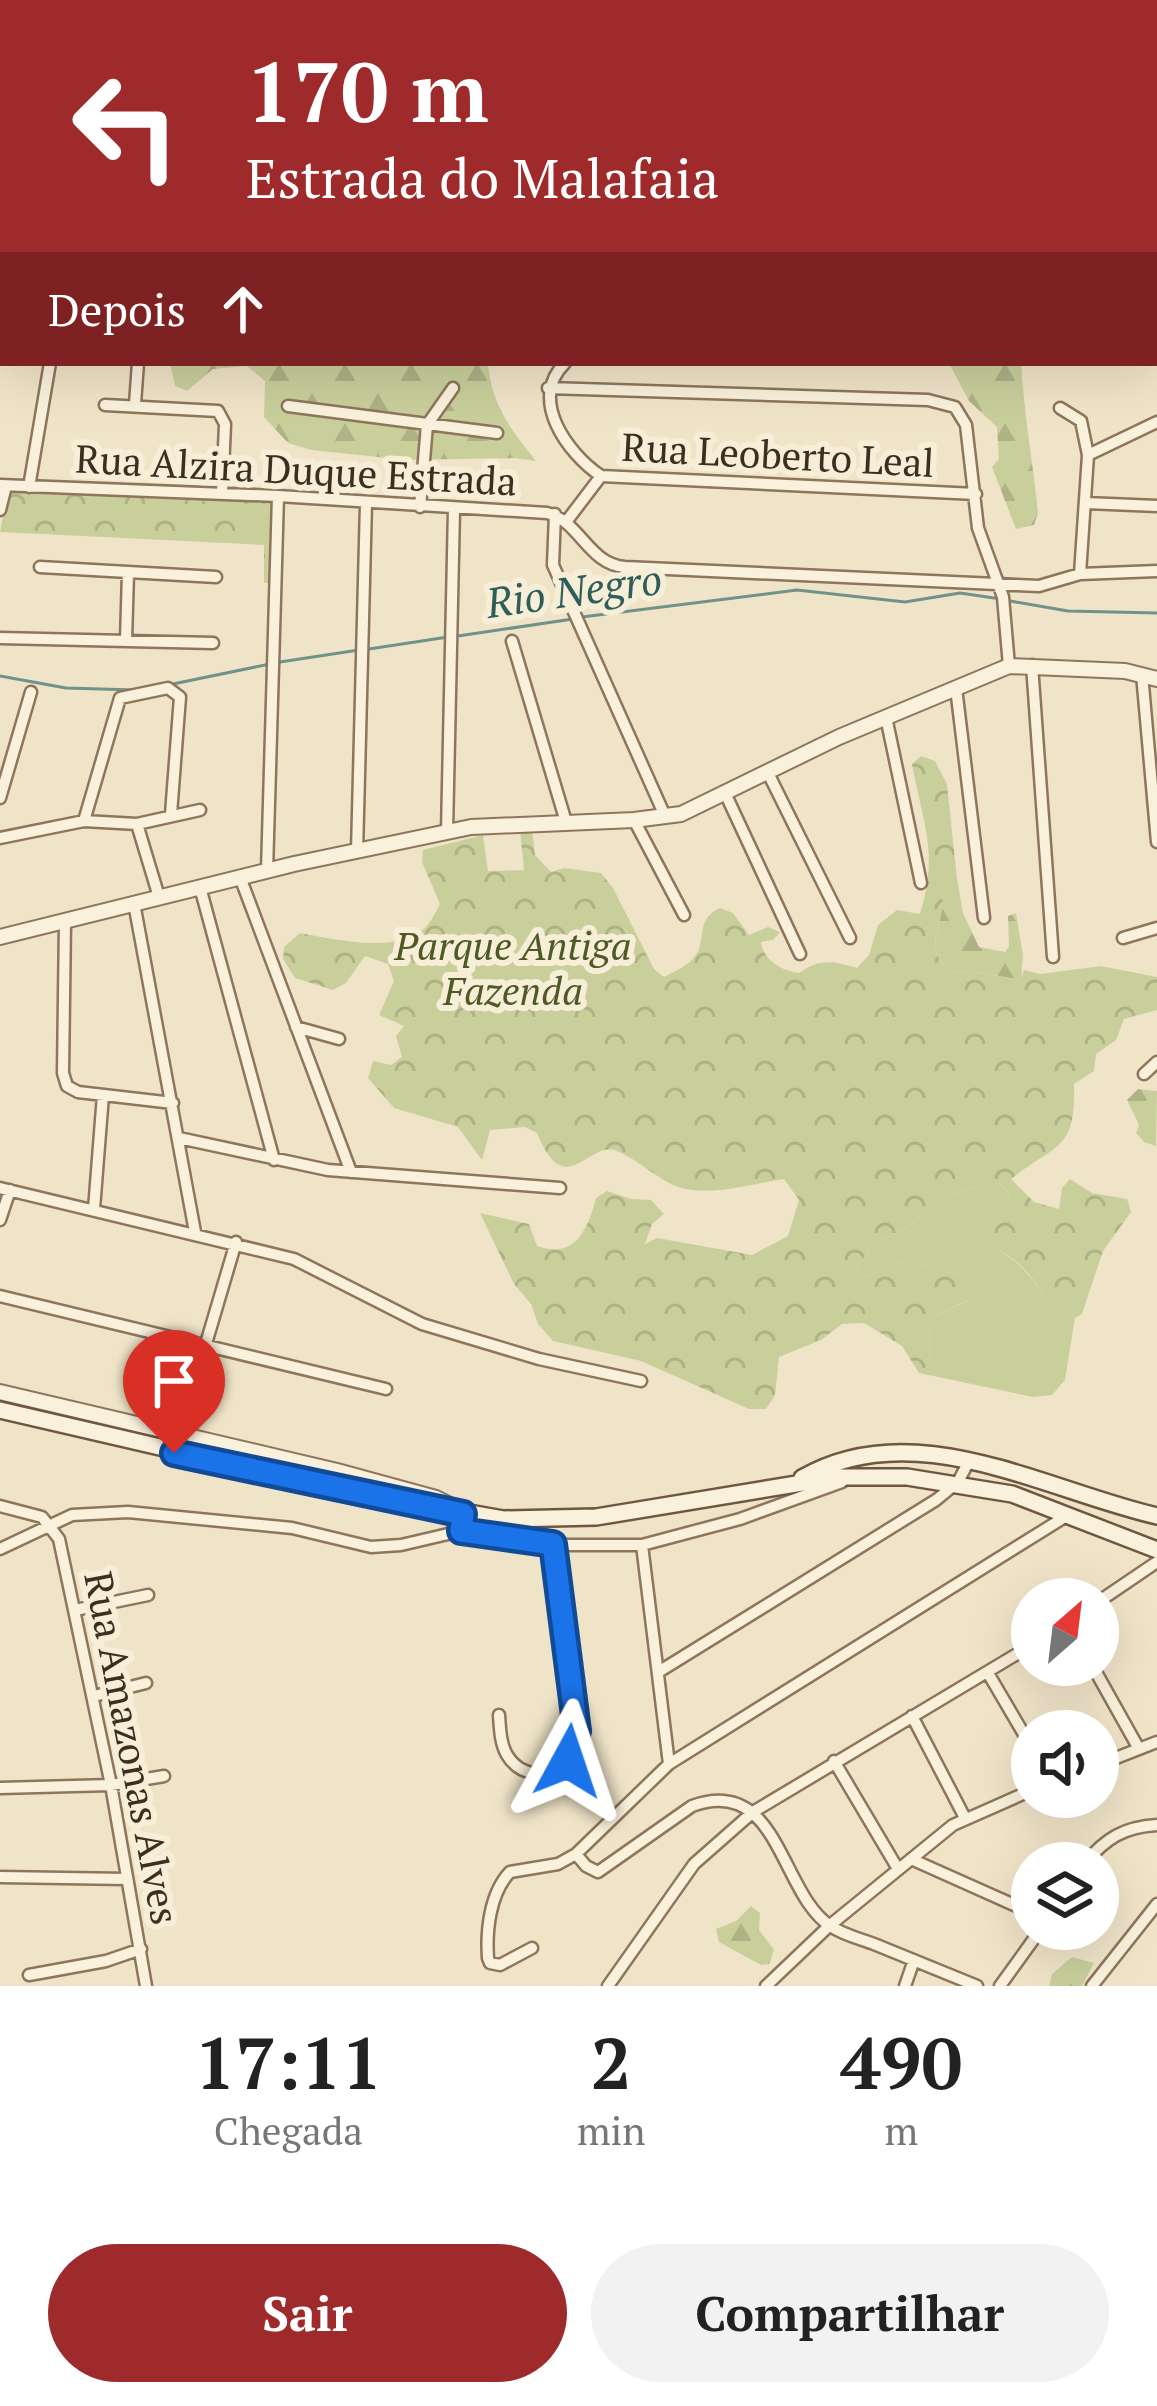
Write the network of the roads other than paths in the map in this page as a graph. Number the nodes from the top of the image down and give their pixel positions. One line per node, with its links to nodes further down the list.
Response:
1 (49, 366): 16 (street)
2 (138, 366): 6 (street)
3 (562, 366): 5 (street)
4 (453, 388): 11 (street)
5 (548, 388): 14 (street); 18 (street)
6 (135, 404): 7 (street); 17 (street)
7 (105, 406)
8 (288, 406): 11 (street)
9 (1060, 408): 13 (street)
10 (1157, 422): 13 (street)
11 (427, 424): 12 (street); 23 (street)
12 (497, 433)
13 (1088, 455): 21 (street)
14 (602, 476): 18 (street, Rua Leoberto Leal); 26 (street, Rua Leoberto Leal)
15 (3, 486): 16 (street, Rua Alzira Duque Estrada); 25 (street)
16 (29, 487): 17 (street, Rua Alzira Duque Estrada)
17 (222, 494): 19 (street, Rua Alzira Duque Estrada)
18 (976, 494): 32 (street, Rua Leoberto Leal)
19 (278, 496): 20 (street, Rua Alzira Duque Estrada); 57 (street)
20 (366, 503): 23 (street, Rua Alzira Duque Estrada); 56 (street)
21 (1086, 503): 22 (street); 30 (street)
22 (1157, 506)
23 (420, 507): 24 (street, Rua Alzira Duque Estrada)
24 (454, 508): 26 (street, Rua Alzira Duque Estrada); 53 (street)
25 (0, 510)
26 (560, 518): 32 (street, Rua Alzira Duque Estrada); 48 (street)
27 (40, 567): 29 (street)
28 (1157, 571): 30 (street, Rua Alzira Duque Estrada)
29 (128, 573): 31 (street); 34 (street)
30 (1081, 574): 32 (street, Rua Alzira Duque Estrada)
31 (216, 577)
32 (1002, 591): 38 (street, Rua Leoberto Leal)
33 (0, 638): 34 (street)
34 (126, 640): 36 (street)
35 (512, 640): 51 (street)
36 (213, 643)
37 (1033, 665): 38 (street); 39 (street); 71 (street)
38 (1009, 666): 40 (street)
39 (1149, 677): 55 (street)
40 (956, 688): 42 (street); 64 (street)
41 (31, 692): 45 (street)
42 (886, 717): 43 (street); 59 (street)
43 (769, 773): 44 (street); 68 (street)
44 (726, 795): 48 (street); 70 (street)
45 (0, 798)
46 (200, 810): 47 (street)
47 (172, 814): 50 (street); 52 (street)
48 (665, 816): 49 (street)
49 (634, 820): 51 (street); 63 (street)
50 (84, 821): 52 (street); 54 (street)
51 (566, 822): 53 (street)
52 (137, 824): 61 (street)
53 (447, 832): 56 (street)
54 (0, 838)
55 (1157, 842)
56 (357, 852): 57 (street)
57 (267, 871): 58 (street)
58 (240, 877): 60 (street); 72 (street)
59 (922, 883)
60 (200, 887): 61 (street); 79 (street)
61 (159, 897): 62 (street)
62 (134, 903): 65 (street); 77 (street)
63 (684, 915)
64 (984, 918)
65 (65, 921): 67 (street); 76 (street)
66 (1157, 928): 69 (street)
67 (0, 937)
68 (850, 938)
69 (1123, 938)
70 (800, 954)
71 (1053, 957)
72 (296, 1027): 73 (street); 80 (street)
73 (339, 1039)
74 (1157, 1062): 75 (street)
75 (1144, 1074)
76 (103, 1095): 77 (street); 83 (street)
77 (173, 1103): 78 (street)
78 (178, 1138): 79 (street); 85 (street)
79 (274, 1160): 80 (street)
80 (351, 1172): 81 (street)
81 (560, 1188)
82 (5, 1189): 83 (street); 84 (street)
83 (94, 1209): 85 (street)
84 (0, 1220)
85 (195, 1232): 86 (street)
86 (236, 1242): 88 (street); 89 (street)
87 (0, 1296): 88 (street)
88 (205, 1346): 90 (street); 93 (street)
89 (641, 1382)
90 (386, 1389)
91 (0, 1392): 93 (street)
92 (0, 1410): 94 (main road)
93 (179, 1434): 94 (street); 102 (street)
94 (174, 1453): 102 (main road)
95 (969, 1461): 97 (street); 98 (main road); 101 (main road)
96 (854, 1476): 97 (main road); 98 (main road); 105 (street)
97 (958, 1482): 100 (main road); 113 (street)
98 (793, 1484): 102 (main road)
99 (0, 1506): 103 (street)
100 (1069, 1514): 107 (main road); 125 (street)
101 (1157, 1516)
102 (462, 1522): 103 (street); 104 (street)
103 (50, 1523): 106 (street); 111 (street, Rua Amazonas Alves)
104 (553, 1544): 105 (street); 119 (street)
105 (643, 1546): 113 (street)
106 (0, 1549)
107 (1157, 1550)
108 (1157, 1562): 109 (street)
109 (1119, 1588)
110 (148, 1595): 111 (street)
111 (75, 1610): 117 (street, Rua Amazonas Alves)
112 (1011, 1659): 114 (street)
113 (659, 1671): 125 (street)
114 (988, 1673): 118 (street); 120 (street)
115 (146, 1683): 117 (street)
116 (1104, 1686): 122 (street)
117 (94, 1696): 127 (street, Rua Amazonas Alves)
118 (1011, 1712)
119 (499, 1715)
120 (912, 1716): 124 (street); 131 (street)
121 (1157, 1742): 122 (street)
122 (1138, 1749): 123 (street)
123 (1119, 1757)
124 (834, 1761): 130 (street); 136 (street)
125 (669, 1764): 134 (street)
126 (164, 1776): 127 (street)
127 (111, 1785): 128 (street); 138 (street, Rua Amazonas Alves)
128 (0, 1788)
129 (1011, 1798): 131 (street)
130 (753, 1812): 134 (street); 141 (street); 148 (street)
131 (964, 1816): 135 (street)
132 (1157, 1825): 133 (street)
133 (1104, 1842)
134 (576, 1854): 142 (street)
135 (911, 1859): 136 (street); 139 (street)
136 (898, 1868): 141 (street)
137 (0, 1877): 138 (street)
138 (128, 1879): 143 (street, Rua Amazonas Alves)
139 (1011, 1904)
140 (1157, 1904): 153 (street)
141 (829, 1926): 145 (street); 149 (street)
142 (532, 1948)
143 (141, 1949): 146 (street); 147 (street, Rua Amazonas Alves)
144 (1026, 1950): 152 (street)
145 (914, 1960): 150 (street); 151 (street)
146 (29, 1975)
147 (146, 1986)
148 (608, 1986)
149 (766, 1986)
150 (905, 1986)
151 (977, 1986)
152 (1000, 1986)
153 (1092, 1986)

